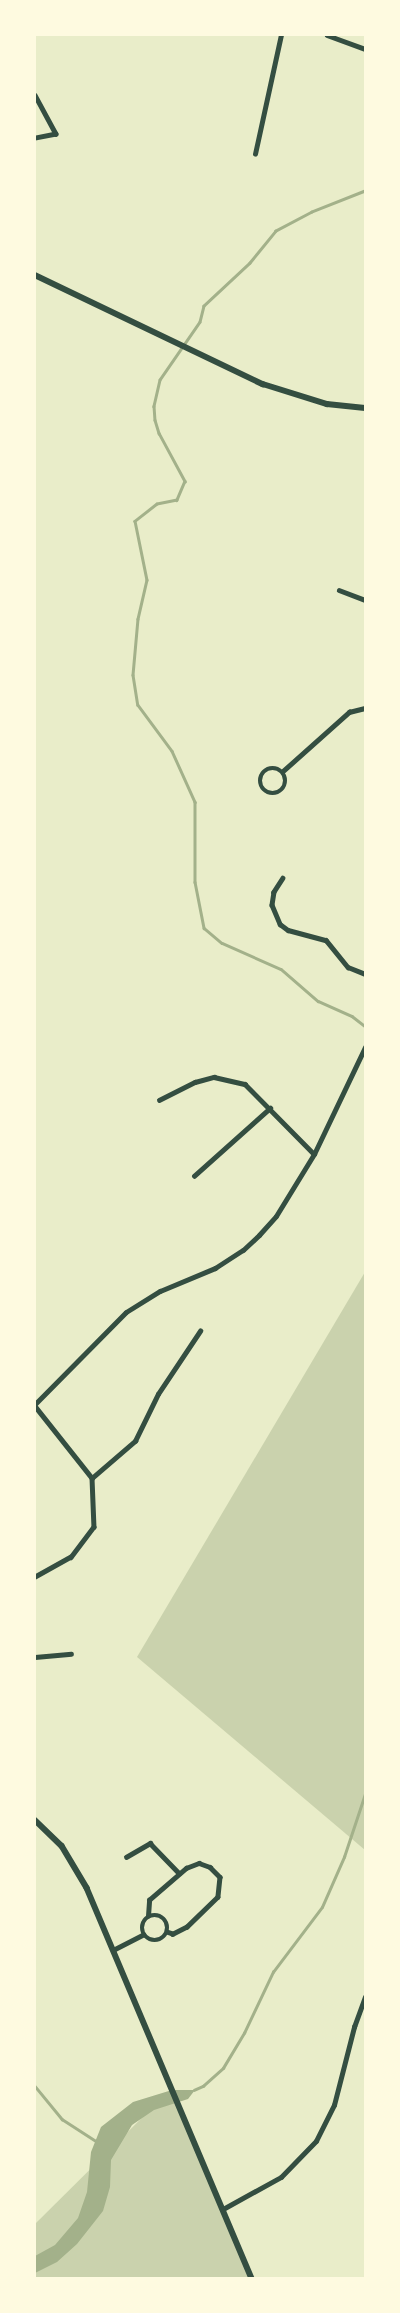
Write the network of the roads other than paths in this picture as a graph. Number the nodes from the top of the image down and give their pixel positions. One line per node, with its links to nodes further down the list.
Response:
1 (281, 35): 6 (street)
2 (327, 35): 3 (street)
3 (365, 49)
4 (35, 95): 5 (street)
5 (35, 138)
6 (255, 154)
7 (35, 275): 8 (main road)
8 (365, 408)
9 (339, 590): 10 (street)
10 (365, 600)
11 (365, 708): 12 (street)
12 (283, 771): 12 (street)
13 (283, 878): 14 (street)
14 (365, 974)
15 (365, 1046): 18 (street)
16 (159, 1100): 17 (street)
17 (270, 1108): 18 (street); 19 (street)
18 (314, 1154): 21 (street)
19 (194, 1176)
20 (200, 1331): 22 (street)
21 (35, 1405): 22 (street)
22 (92, 1478): 23 (street)
23 (35, 1577)
24 (71, 1654): 25 (street)
25 (35, 1656)
26 (35, 1820): 32 (main road)
27 (126, 1857): 28 (street)
28 (179, 1873): 29 (street); 30 (street)
29 (148, 1916): 30 (street); 31 (street)
30 (167, 1932): 31 (street)
31 (143, 1935): 32 (street)
32 (114, 1950): 36 (main road)
33 (365, 1997): 34 (street)
34 (360, 2007): 35 (street); 36 (street)
35 (365, 2011)
36 (223, 2209): 37 (main road)
37 (252, 2278)

